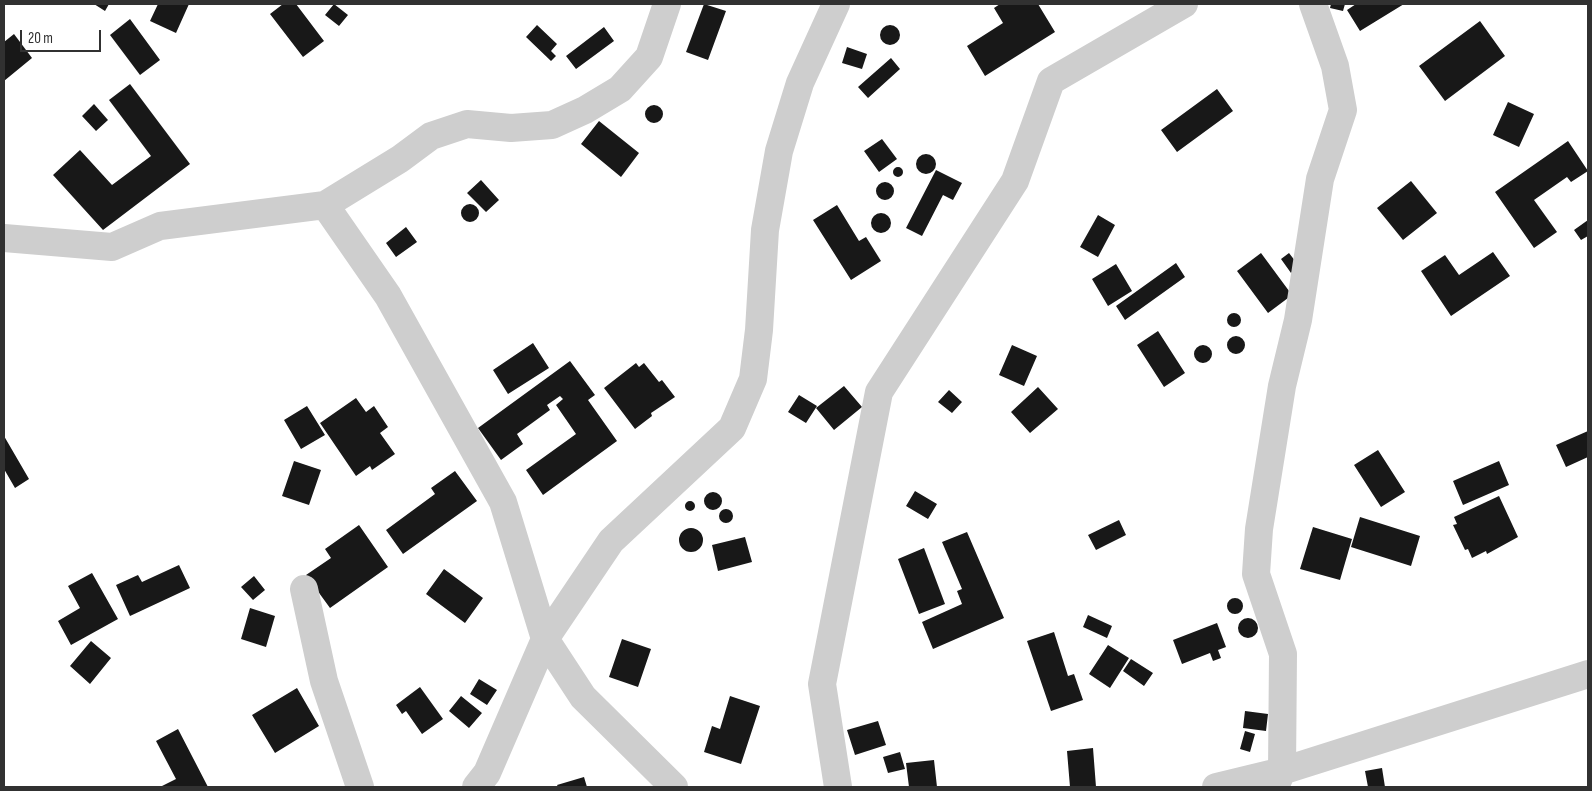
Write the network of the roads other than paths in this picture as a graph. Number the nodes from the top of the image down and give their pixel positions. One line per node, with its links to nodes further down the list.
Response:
1 (667, 4): 5 (street)
2 (836, 4): 8 (street)
3 (1184, 4): 14 (street)
4 (1313, 4): 10 (street)
5 (325, 205): 6 (street); 8 (street)
6 (4, 238)
7 (304, 589): 11 (street)
8 (545, 639): 12 (street); 13 (street)
9 (1588, 674): 10 (street)
10 (1279, 779): 15 (street)
11 (360, 787)
12 (476, 787)
13 (674, 787)
14 (838, 787)
15 (1216, 787)

